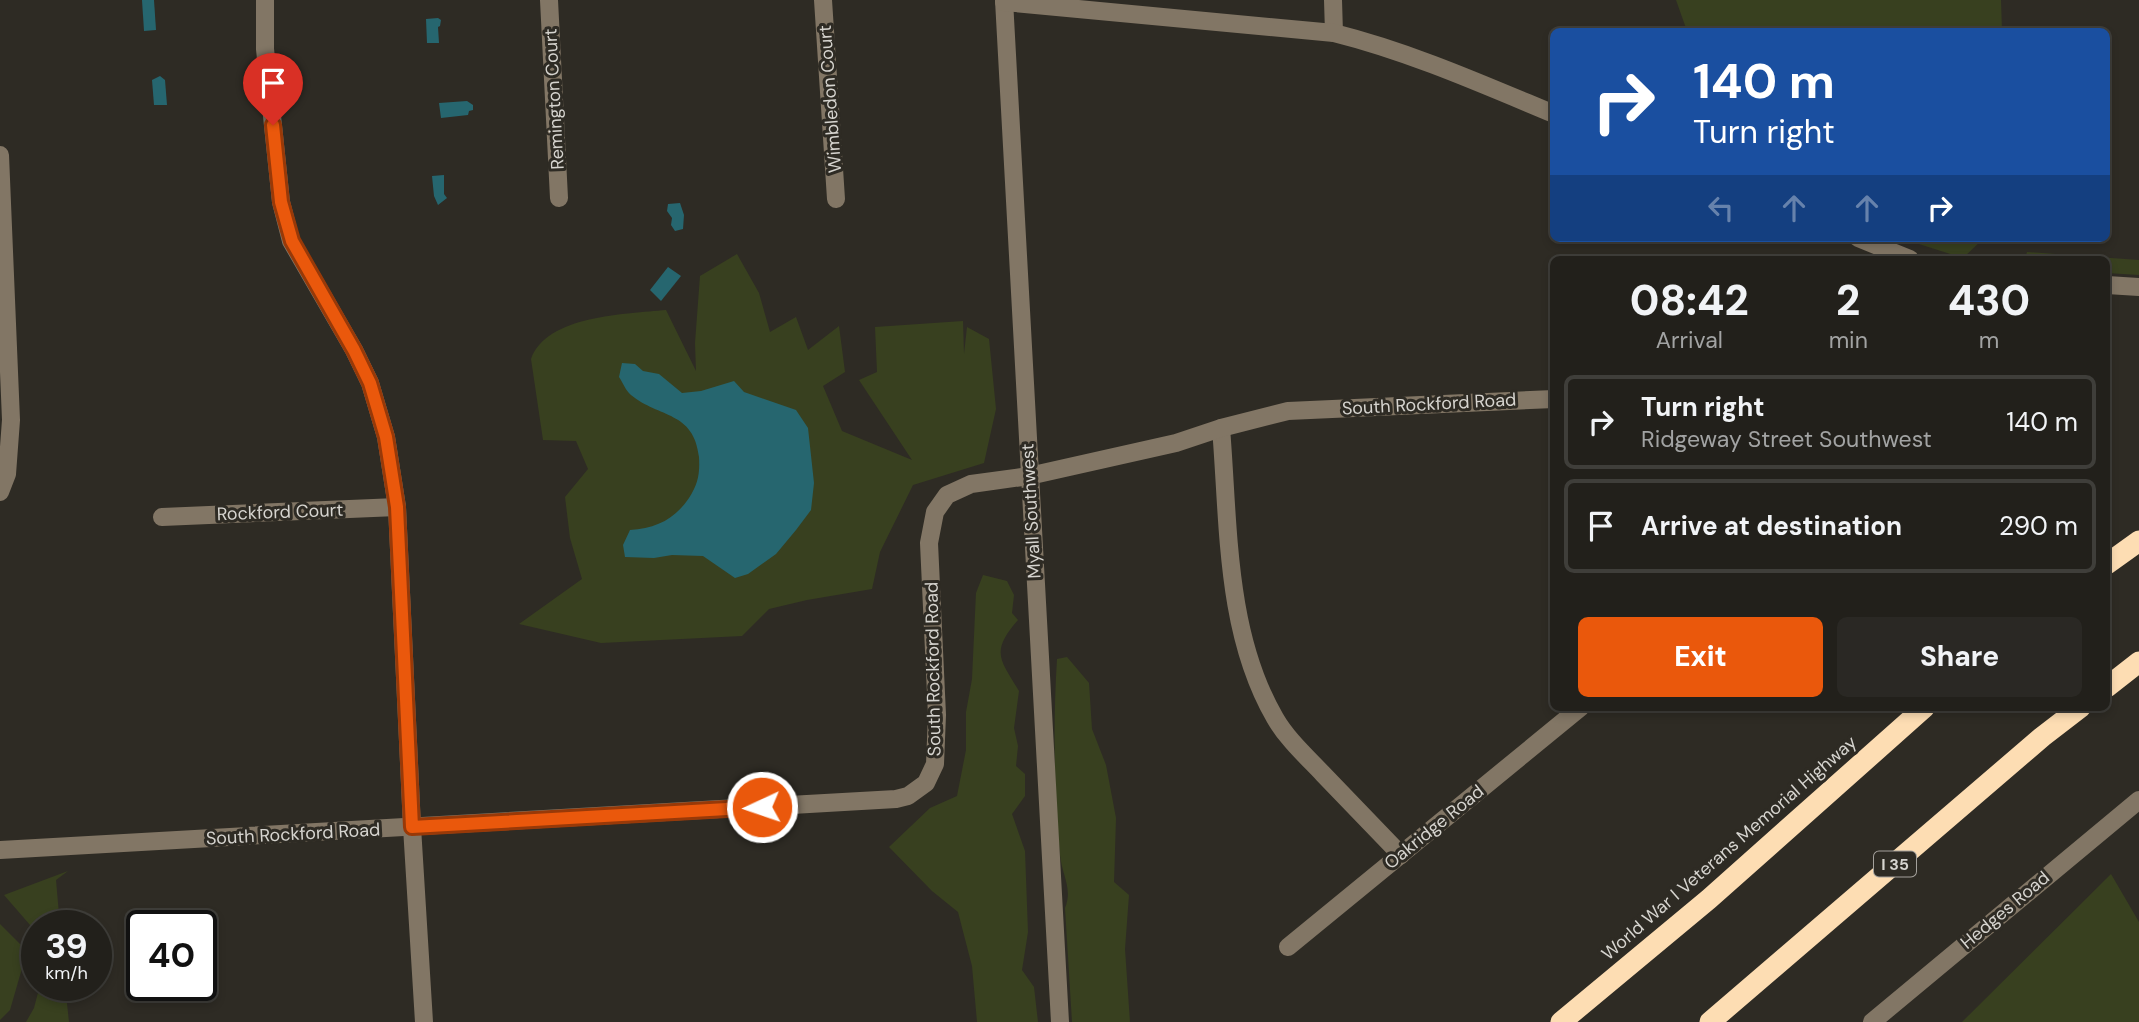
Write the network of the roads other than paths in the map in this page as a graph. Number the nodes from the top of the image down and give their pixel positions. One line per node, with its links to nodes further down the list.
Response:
1 (265, 0): 19 (street)
2 (549, 0): 9 (street, Remington Court)
3 (823, 0): 10 (street, Wimbledon Court)
4 (1333, 0): 6 (street)
5 (1004, 1): 6 (street); 17 (street, Myall Southwest)
6 (1334, 33): 7 (street)
7 (1550, 112)
8 (0, 155): 18 (street)
9 (559, 198)
10 (836, 199)
11 (1868, 242): 12 (street)
12 (1903, 256)
13 (2110, 285): 14 (street)
14 (2139, 287)
15 (1550, 399): 16 (street, South Rockford Road)
16 (1220, 428): 17 (street, South Rockford Road); 31 (street)
17 (1029, 476): 29 (street, South Rockford Road); 34 (street, Myall Southwest)
18 (0, 492)
19 (397, 507): 20 (street, Rockford Court); 29 (street)
20 (162, 517)
21 (2139, 541): 22 (highway)
22 (2110, 562)
23 (2139, 663): 24 (highway)
24 (2110, 685)
25 (1576, 711): 31 (street, Oakridge Road)
26 (1920, 711): 35 (highway, World War I Veterans Memorial Highway)
27 (2076, 711): 36 (highway, I 35)
28 (2139, 800): 37 (street, Hedges Road)
29 (412, 827): 30 (street, South Rockford Road); 33 (street)
30 (0, 850)
31 (1401, 855): 32 (street, Oakridge Road)
32 (1288, 947)
33 (424, 1022)
34 (1060, 1022)
35 (1561, 1022)
36 (1710, 1022)
37 (1872, 1022)

